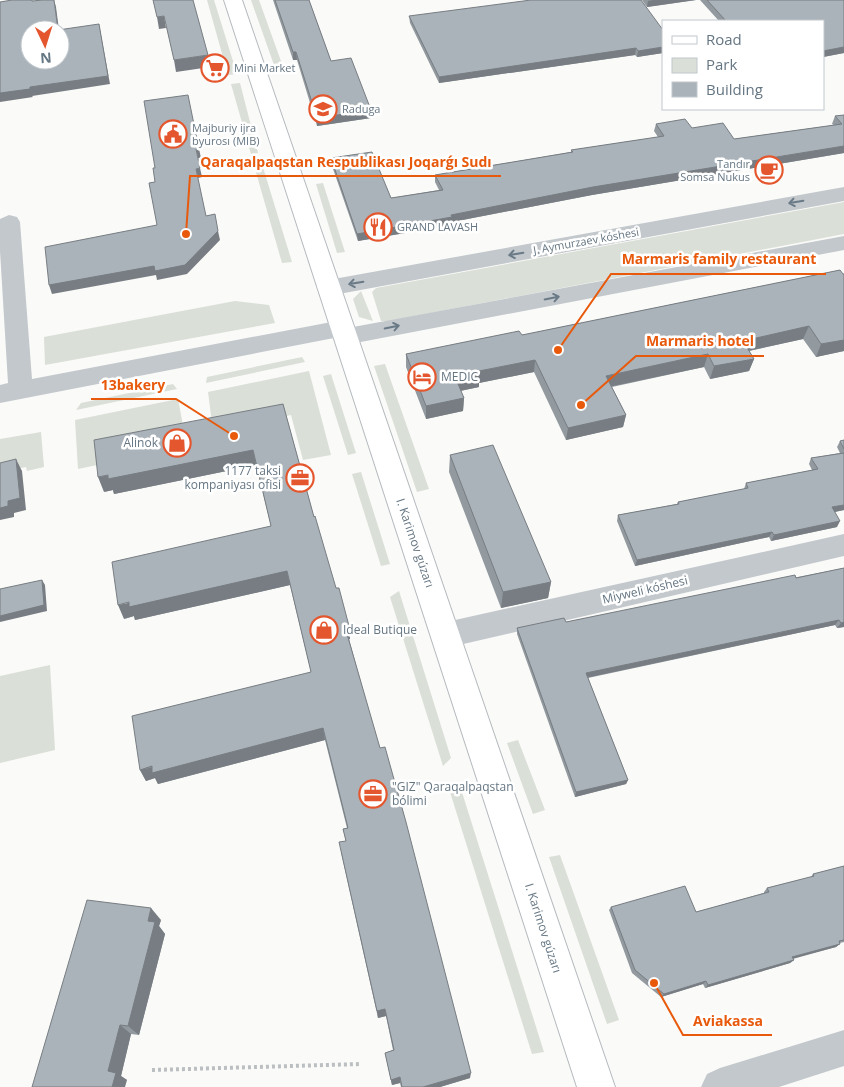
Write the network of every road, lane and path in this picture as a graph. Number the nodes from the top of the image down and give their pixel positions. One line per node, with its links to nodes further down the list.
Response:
1 (233, 0): 5 (main road, I. Karimov gúzarı)
2 (844, 194): 5 (street, J. Aymurzaev kóshesi, one-way to 5)
3 (9, 222): 7 (street)
4 (844, 243): 6 (street, one-way to 4)
5 (328, 288): 6 (main road, I. Karimov gúzarı)
6 (343, 332): 7 (street); 9 (main road, I. Karimov gúzarı)
7 (11, 392)
8 (844, 545): 9 (street, Miyweli kóshesi)
9 (446, 636): 13 (main road, I. Karimov gúzarı)
10 (844, 1048): 14 (street)
11 (361, 1064): 12 (path)
12 (152, 1070)
13 (596, 1087)
14 (720, 1087)

